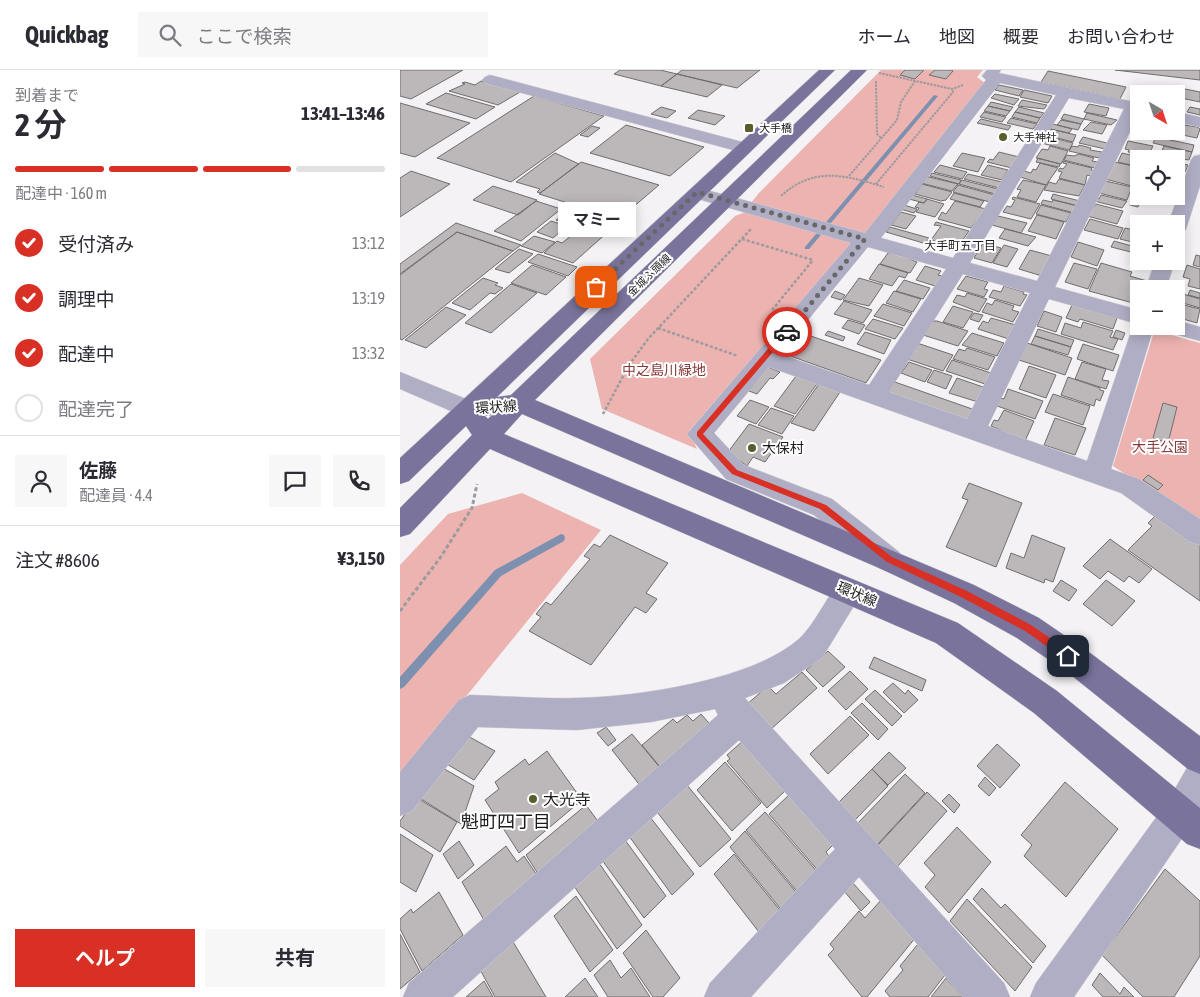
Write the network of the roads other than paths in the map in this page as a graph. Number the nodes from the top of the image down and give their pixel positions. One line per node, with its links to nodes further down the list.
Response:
1 (828, 70): 10 (main road, 金城ふ頭線)
2 (860, 70): 13 (main road, 金城ふ頭線)
3 (994, 74): 5 (street); 15 (street)
4 (490, 80): 10 (street)
5 (1065, 92): 6 (street); 16 (street)
6 (1130, 107)
7 (1185, 119): 9 (street)
8 (1130, 120): 17 (street)
9 (1200, 122)
10 (744, 148): 12 (main road, 金城ふ頭線)
11 (1200, 160): 14 (street)
12 (697, 192): 13 (street); 26 (main road, 金城ふ頭線)
13 (727, 200): 15 (street); 25 (main road, 金城ふ頭線)
14 (1181, 215)
15 (861, 238): 16 (street); 22 (street)
16 (958, 266): 17 (street); 24 (street)
17 (1044, 290): 18 (street); 27 (street)
18 (1130, 314)
19 (1185, 330): 20 (street)
20 (1200, 334)
21 (1140, 335): 30 (street)
22 (762, 360): 24 (street); 33 (street)
23 (400, 380): 26 (street)
24 (874, 396): 27 (street)
25 (518, 403): 26 (main road, 環状線); 28 (main road, 金城ふ頭線); 33 (main road, 環状線)
26 (467, 409): 28 (main road, 環状線); 29 (main road, 金城ふ頭線)
27 (973, 431): 30 (street)
28 (487, 437): 31 (main road, 金城ふ頭線); 34 (main road, 環状線)
29 (400, 474)
30 (1096, 474): 32 (street)
31 (400, 526)
32 (1200, 534)
33 (890, 560): 36 (main road, 環状線)
34 (848, 590): 35 (street); 39 (main road, 環状線)
35 (730, 705): 38 (street); 40 (street); 41 (street)
36 (1200, 757)
37 (1200, 778): 39 (street)
38 (400, 799)
39 (1190, 822): 44 (street)
40 (859, 850): 42 (street); 43 (street)
41 (423, 997)
42 (724, 997)
43 (990, 997)
44 (1050, 997)

